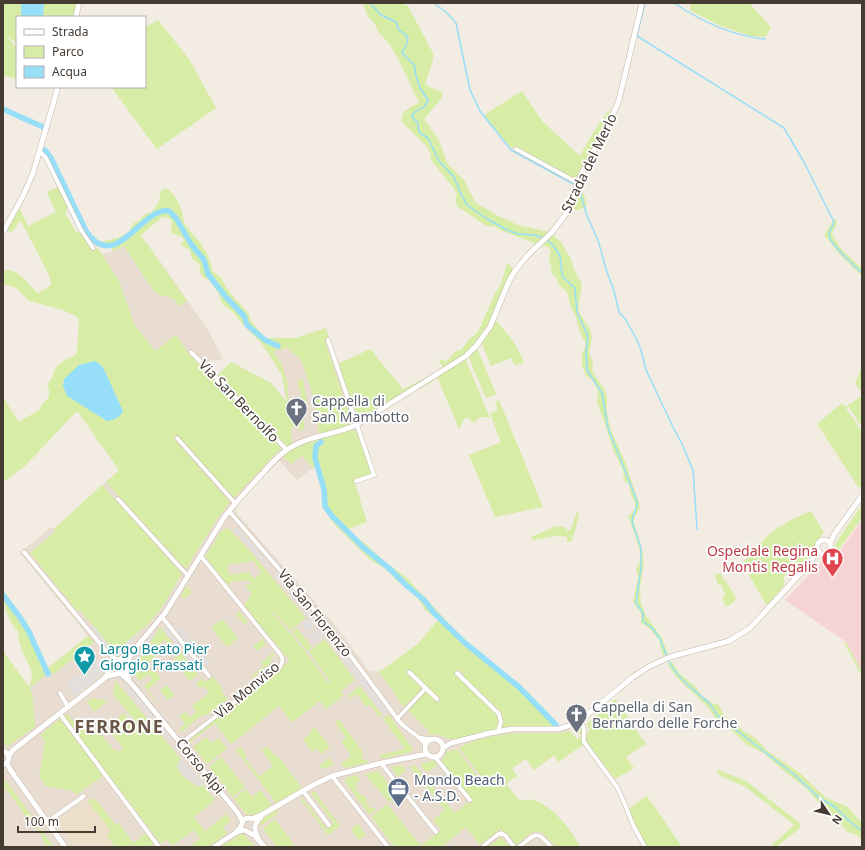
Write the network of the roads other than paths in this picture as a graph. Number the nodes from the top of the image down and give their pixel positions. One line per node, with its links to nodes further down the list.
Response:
1 (79, 3): 3 (street)
2 (642, 3): 7 (street, Strada del Merlo)
3 (76, 16)
4 (58, 88): 6 (street)
5 (516, 149): 7 (street)
6 (40, 152): 8 (street); 9 (street)
7 (578, 183): 12 (street, Strada del Merlo)
8 (3, 232)
9 (93, 248)
10 (328, 340): 12 (street)
11 (191, 352): 14 (street, Via San Bernolfo)
12 (356, 425): 14 (street, Via San Bernolfo); 15 (street)
13 (176, 438): 18 (street)
14 (287, 450): 18 (street, Via San Bernolfo)
15 (356, 482)
16 (862, 496): 20 (street)
17 (118, 498): 26 (street)
18 (235, 504): 19 (street, Via San Bernolfo)
19 (228, 511): 24 (street, Via San Bernolfo); 48 (street, Via San Fiorenzo)
20 (828, 542): 21 (street); 23 (street)
21 (818, 549): 23 (street); 25 (street)
22 (24, 552): 28 (street)
23 (823, 554): 25 (street)
24 (200, 555): 26 (street, Via San Bernolfo); 55 (street, Via Monviso)
25 (811, 562): 49 (street)
26 (188, 576): 27 (street, Via San Bernolfo)
27 (162, 618): 29 (street, Via San Bernolfo); 40 (street)
28 (106, 651): 30 (street); 32 (street)
29 (133, 651): 31 (street, Via San Bernolfo); 33 (street, Via San Bernolfo)
30 (116, 659): 31 (street); 32 (street)
31 (122, 659): 33 (street)
32 (111, 663): 34 (street)
33 (126, 664): 35 (street, Via San Bernolfo)
34 (110, 669): 38 (street); 41 (street)
35 (125, 670): 39 (street); 42 (street, Corso Alpi)
36 (408, 672): 43 (street)
37 (457, 673): 50 (street)
38 (114, 674): 39 (street); 41 (street)
39 (121, 674): 42 (street, Corso Alpi)
40 (209, 676)
41 (104, 678): 46 (street)
42 (131, 683): 55 (street, Corso Alpi)
43 (426, 688): 45 (street); 48 (street)
44 (60, 693): 46 (street)
45 (437, 699)
46 (68, 707): 47 (street)
47 (60, 714): 59 (street); 70 (street)
48 (397, 719): 51 (street, Via San Fiorenzo)
49 (581, 720): 50 (street); 78 (street)
50 (498, 731): 54 (street)
51 (418, 737): 52 (street, Via San Fiorenzo); 57 (street, Via San Fiorenzo)
52 (429, 739): 53 (street); 57 (street)
53 (441, 742): 54 (street); 56 (street)
54 (451, 743): 56 (street)
55 (181, 744): 66 (street, Corso Alpi)
56 (443, 748): 58 (street)
57 (426, 749): 58 (street); 60 (street)
58 (437, 756): 64 (street)
59 (5, 758): 65 (street)
60 (381, 763): 61 (street); 68 (street)
61 (332, 776): 62 (street); 73 (street)
62 (303, 791): 66 (street); 67 (street)
63 (84, 796): 65 (street)
64 (470, 800)
65 (47, 822): 69 (street)
66 (248, 825): 71 (street); 72 (street, Corso Alpi)
67 (329, 825)
68 (436, 832)
69 (65, 847)
70 (159, 847)
71 (214, 847)
72 (266, 847)
73 (388, 847)
74 (482, 847): 75 (street)
75 (514, 847)
76 (519, 847): 77 (street)
77 (551, 847)
78 (645, 847)

